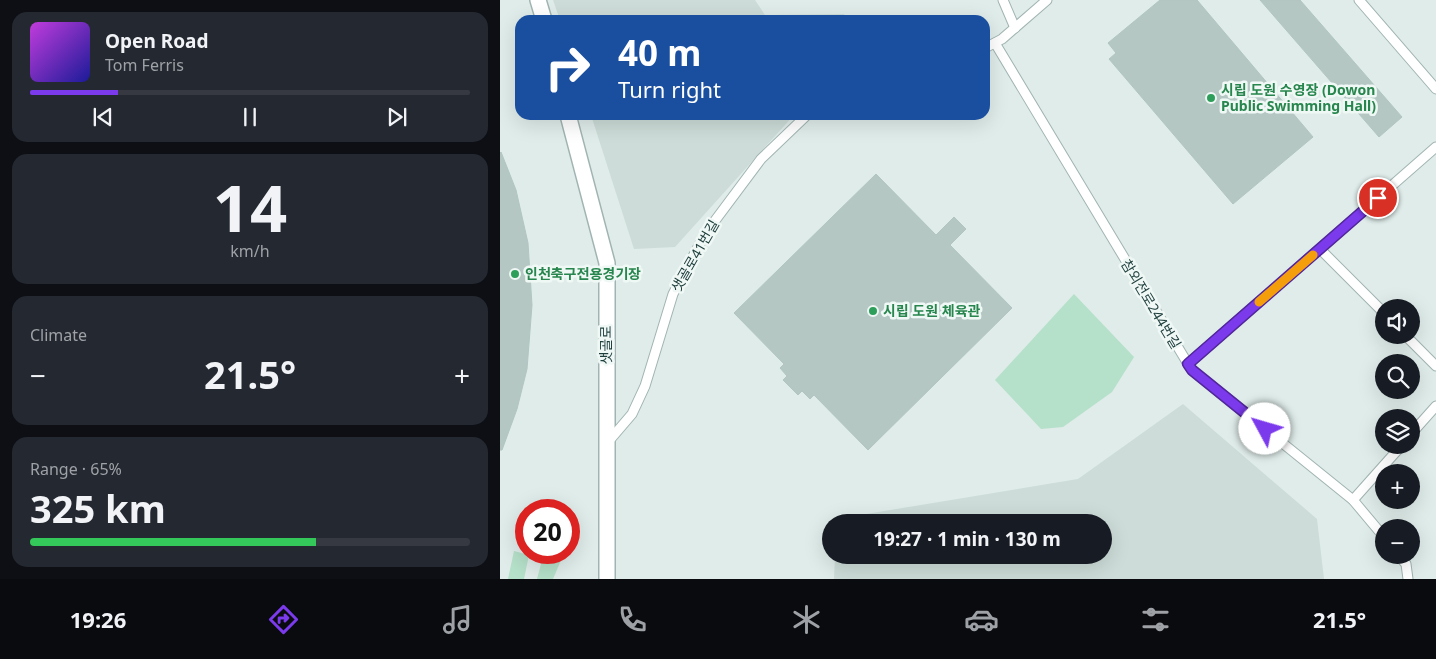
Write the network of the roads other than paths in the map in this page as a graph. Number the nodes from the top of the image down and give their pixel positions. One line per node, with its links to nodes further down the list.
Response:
1 (538, 0): 5 (street)
2 (1003, 0): 6 (lane)
3 (1047, 0): 6 (lane)
4 (1359, 0): 9 (lane)
5 (542, 15)
6 (1015, 28): 7 (lane)
7 (995, 43): 8 (lane); 16 (lane, 참외전로244번길)
8 (990, 46)
9 (1436, 90)
10 (569, 120): 20 (street, 샛골로)
11 (802, 120): 20 (lane, 샛골로41번길)
12 (1436, 147): 13 (lane)
13 (1320, 249): 14 (lane); 16 (lane)
14 (1375, 305)
15 (1414, 344): 17 (lane)
16 (1188, 364): 22 (lane, 참외전로244번길)
17 (1436, 366)
18 (1436, 406): 19 (lane)
19 (1420, 424)
20 (606, 444): 25 (street, 샛골로)
21 (1394, 454): 22 (lane)
22 (1353, 500): 23 (lane, 참외전로244번길)
23 (1375, 527)
24 (1406, 564): 26 (lane)
25 (607, 579)
26 (1408, 579)

